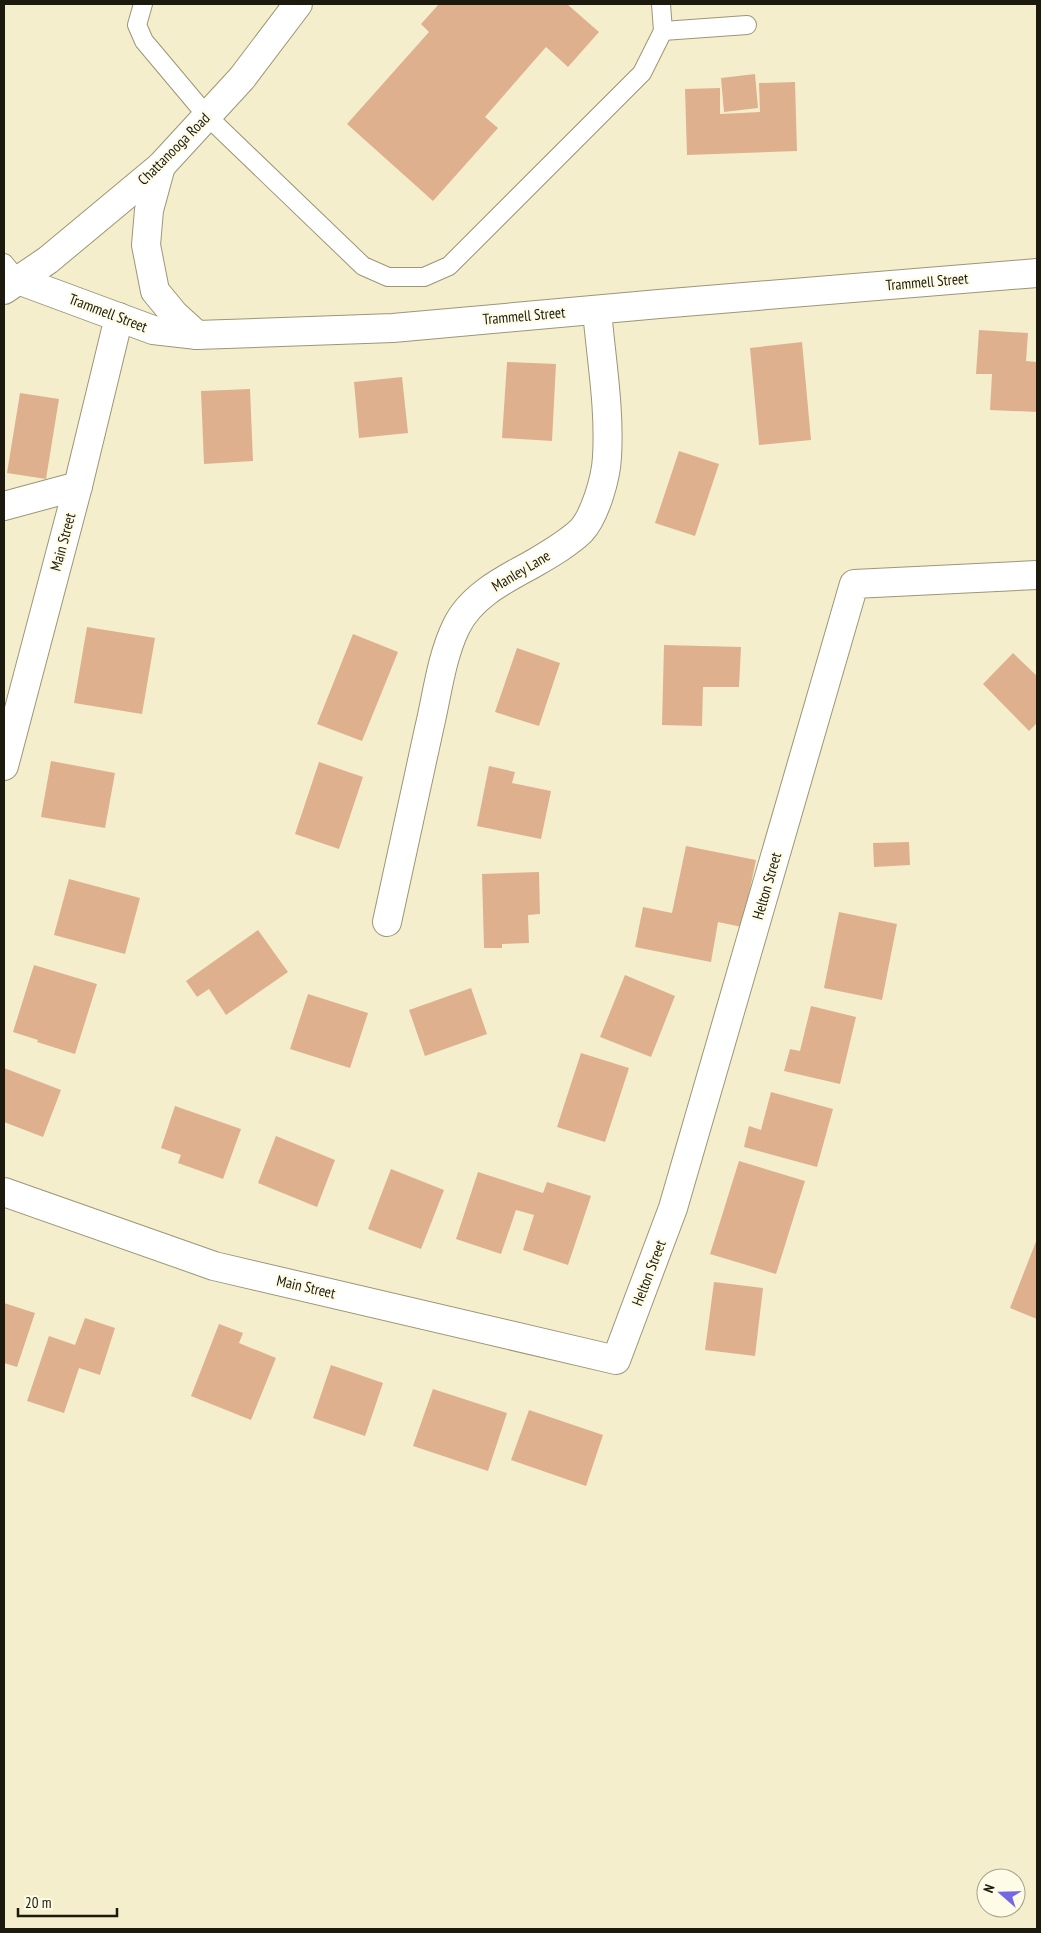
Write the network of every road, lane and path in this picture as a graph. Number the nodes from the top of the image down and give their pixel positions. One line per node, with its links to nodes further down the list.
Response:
1 (143, 4): 6 (lane)
2 (298, 4): 6 (street, Chattanooga Road)
3 (661, 4): 5 (lane)
4 (748, 25): 5 (lane)
5 (663, 31): 6 (lane)
6 (207, 116): 7 (street, Chattanooga Road)
7 (161, 166): 9 (street, Chattanooga Road); 12 (street)
8 (1037, 274): 10 (street, Trammell Street)
9 (9, 278): 11 (street, Trammell Street)
10 (596, 310): 12 (street, Trammell Street); 17 (street, Manley Lane)
11 (119, 317): 12 (street, Trammell Street); 13 (street, Main Street)
12 (197, 334)
13 (78, 486): 14 (street); 16 (street, Main Street)
14 (4, 506)
15 (1037, 576): 19 (street, Helton Street)
16 (4, 766)
17 (387, 922)
18 (4, 1192): 19 (street, Main Street)
19 (616, 1360)

